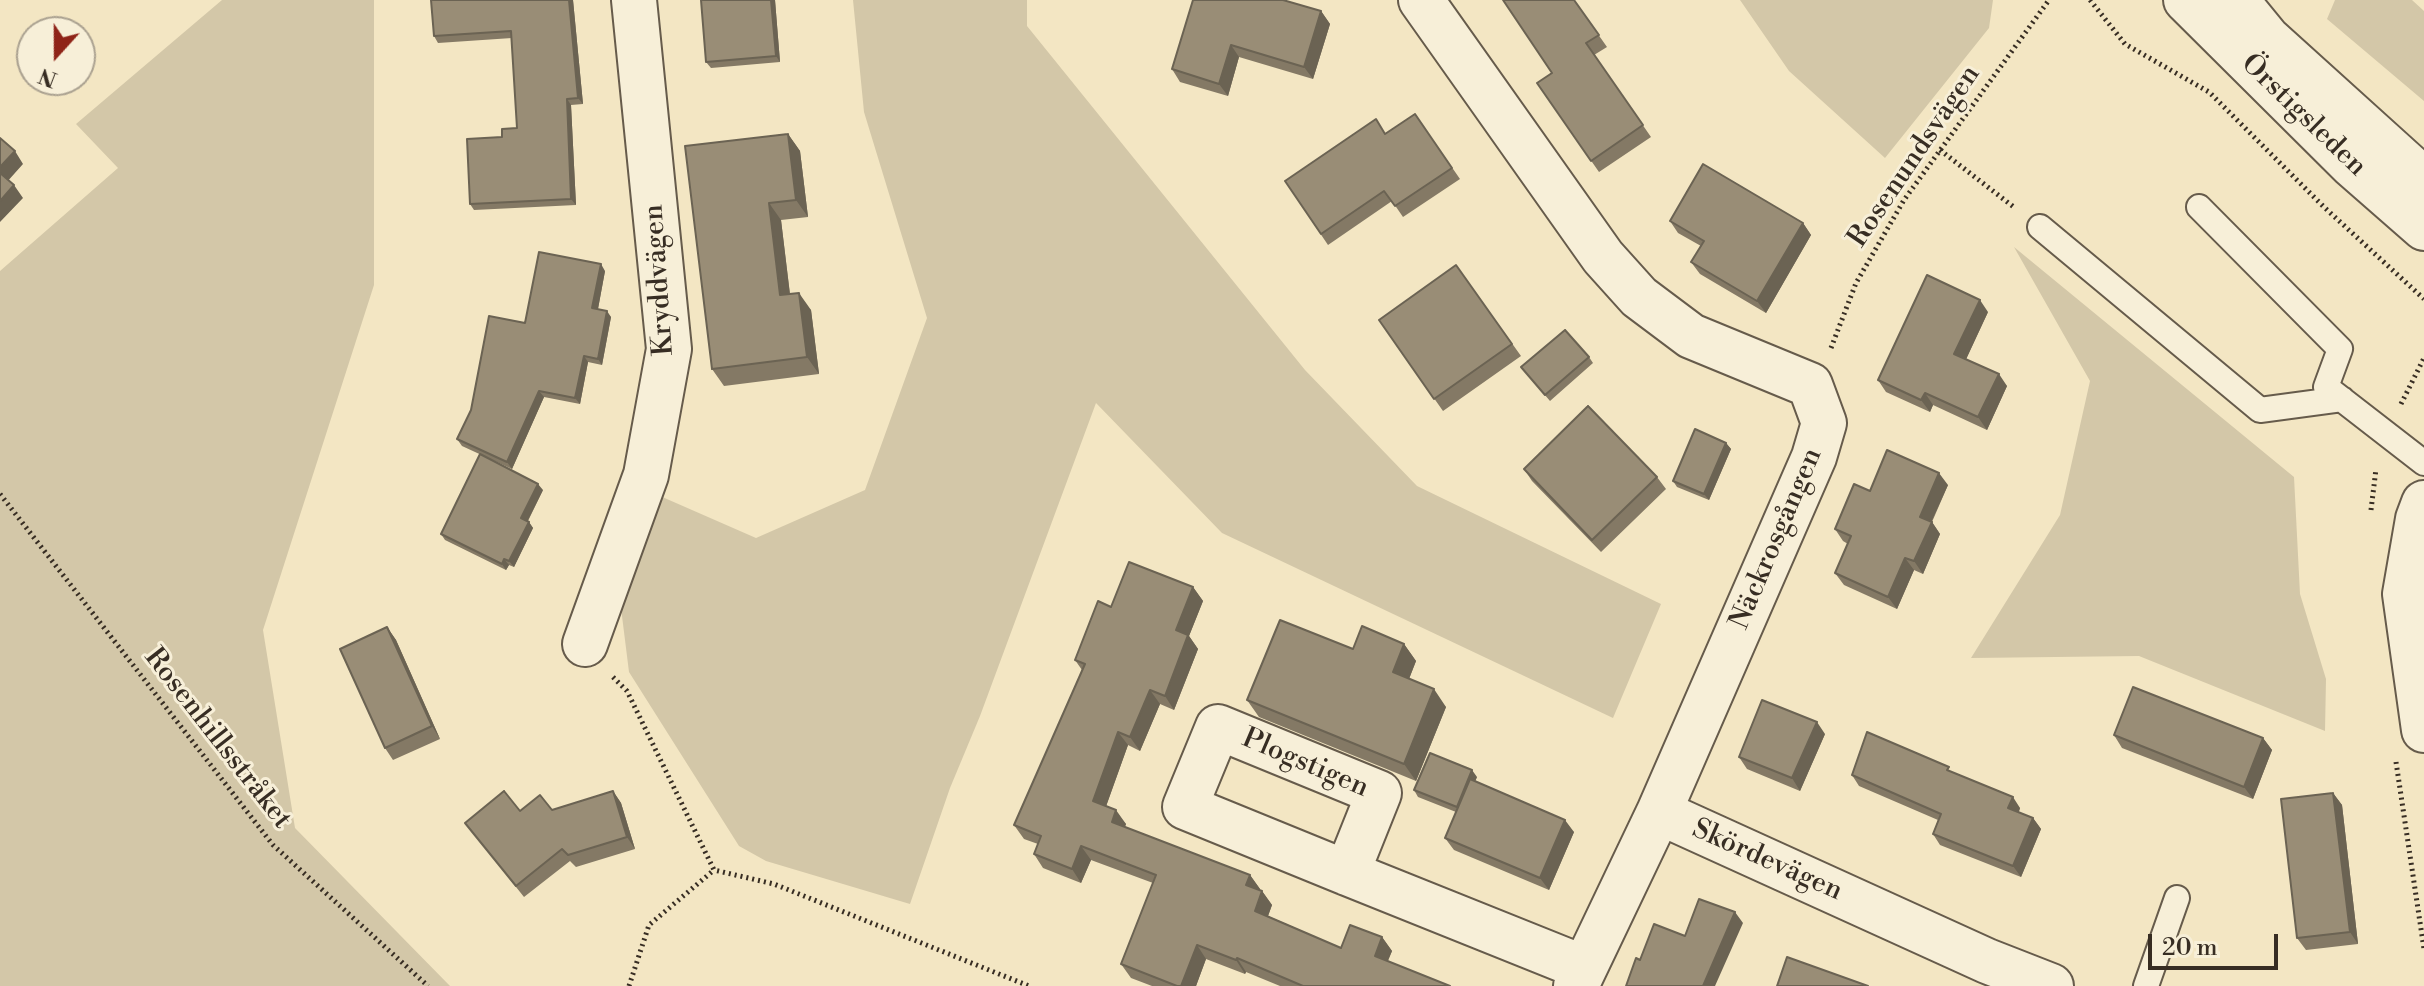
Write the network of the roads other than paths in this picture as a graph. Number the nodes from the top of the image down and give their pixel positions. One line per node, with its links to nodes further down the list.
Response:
1 (634, 0): 12 (street, Kryddvägen)
2 (1421, 0): 14 (street, Näckrosgången)
3 (2186, 0): 8 (street, Örstigsleden)
4 (2236, 0): 5 (street, Örstigsleden)
5 (2424, 180)
6 (2199, 207): 9 (lane)
7 (2040, 227): 9 (lane)
8 (2424, 228)
9 (2342, 399): 10 (lane)
10 (2424, 463)
11 (2424, 503): 13 (street)
12 (585, 644)
13 (2424, 730)
14 (1659, 812): 17 (street, Skördevägen); 18 (street, Skördevägen)
15 (1347, 873): 18 (street)
16 (2177, 898): 20 (lane)
17 (1982, 973): 19 (street, Skördevägen)
18 (1580, 977)
19 (2051, 986)
20 (2146, 986)

